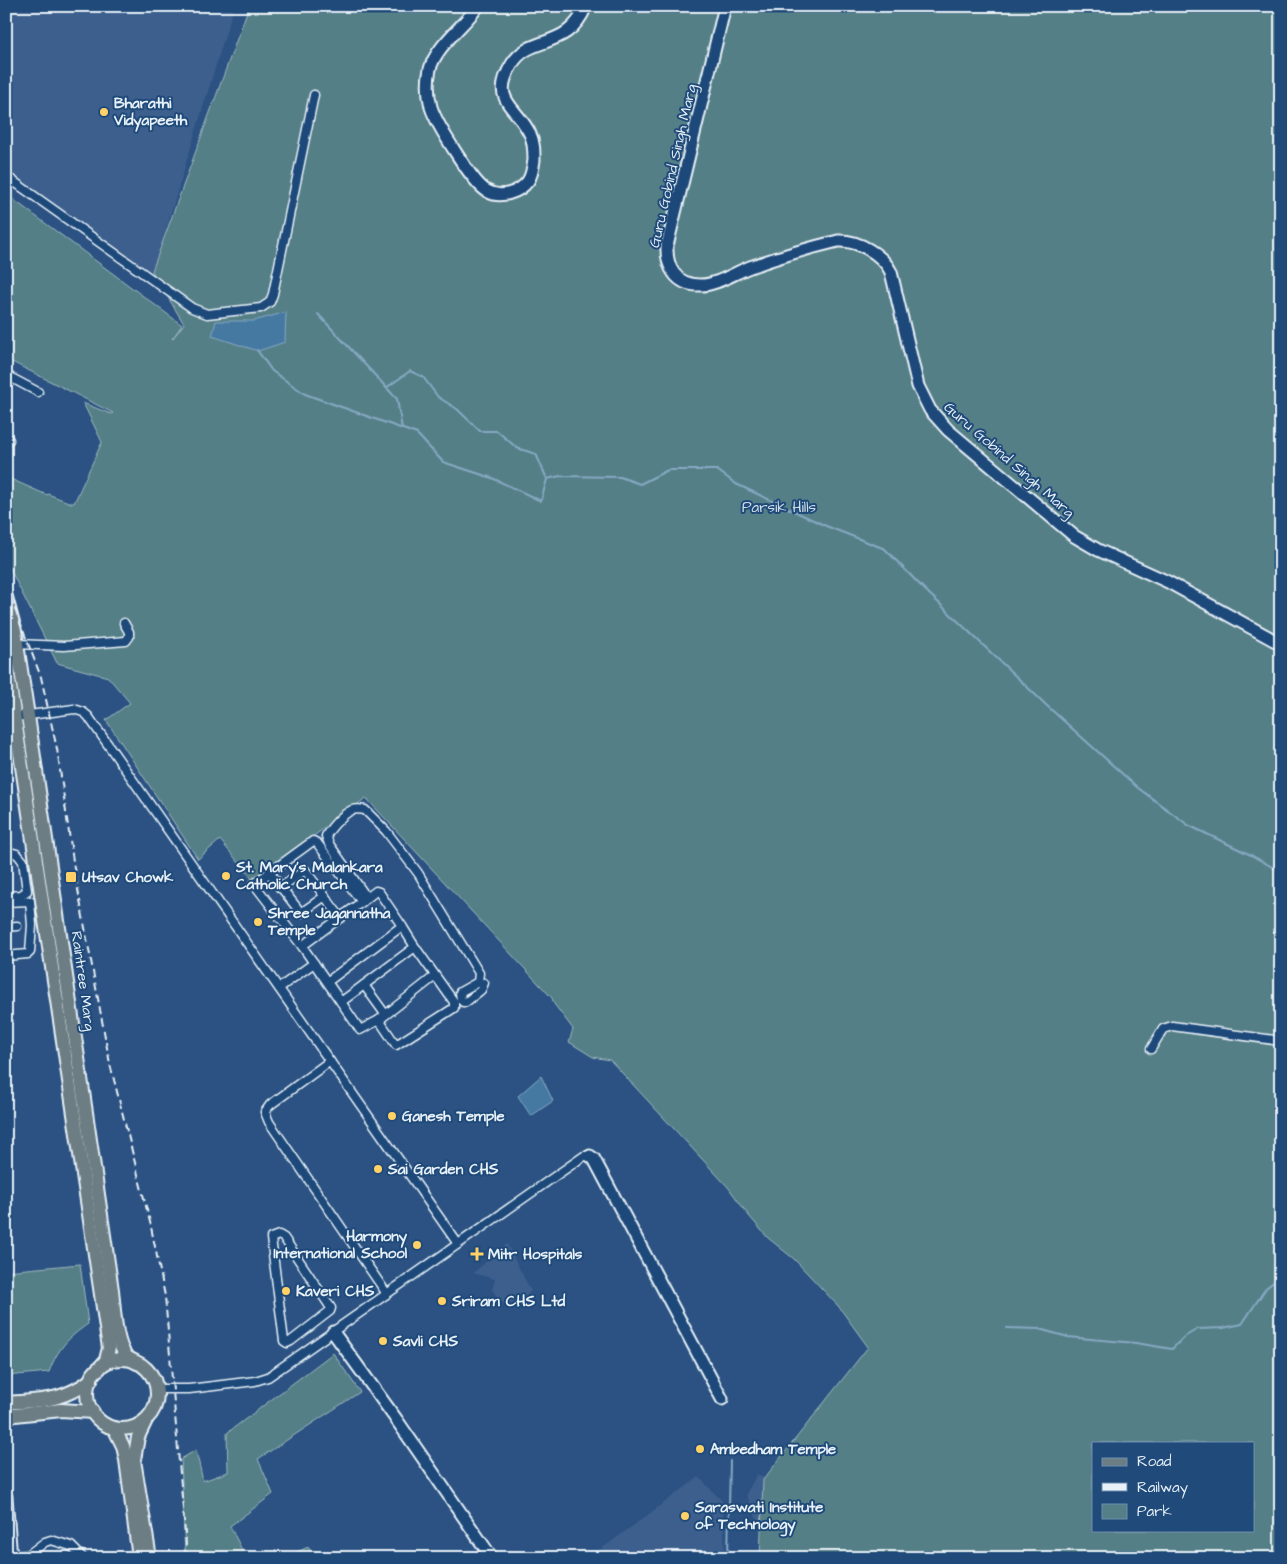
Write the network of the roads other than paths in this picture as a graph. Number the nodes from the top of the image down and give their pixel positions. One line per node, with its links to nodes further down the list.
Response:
1 (478, 6): 2 (street)
2 (586, 6)
3 (725, 6): 11 (street, Guru Gobind Singh Marg)
4 (314, 95): 5 (street)
5 (6, 176)
6 (6, 375): 7 (street)
7 (38, 392)
8 (6, 597): 10 (main road, Raintree Marg)
9 (124, 622): 10 (street)
10 (17, 644): 13 (main road, Raintree Marg)
11 (1281, 644)
12 (6, 660): 13 (main road, Raintree Marg)
13 (22, 717): 33 (street); 45 (main road, Raintree Marg); 46 (main road, Raintree Marg)
14 (6, 851): 17 (street)
15 (269, 872): 16 (street); 19 (street); 25 (street)
16 (280, 888): 18 (street); 18 (street)
17 (6, 896)
18 (325, 896): 21 (street)
19 (364, 900): 21 (street); 23 (street); 31 (street)
20 (6, 902): 27 (street)
21 (341, 918): 25 (street)
22 (17, 926): 24 (street)
23 (402, 926): 26 (street); 30 (street)
24 (6, 927)
25 (302, 946): 28 (street)
26 (415, 947): 29 (street); 32 (street)
27 (6, 956)
28 (314, 963): 30 (street); 33 (street)
29 (436, 976): 35 (street); 36 (street)
30 (327, 982): 34 (street)
31 (484, 983)
32 (364, 985): 34 (street); 35 (street)
33 (279, 988): 39 (street)
34 (341, 1002): 36 (street)
35 (385, 1014): 36 (street)
36 (379, 1020)
37 (1281, 1041): 38 (street)
38 (1150, 1049)
39 (330, 1061): 41 (street); 43 (street)
40 (590, 1156): 41 (street); 49 (street)
41 (458, 1244): 43 (street)
42 (302, 1266): 42 (street)
43 (387, 1294): 44 (street)
44 (333, 1332): 48 (street); 61 (street)
45 (137, 1363): 46 (main road); 48 (main road)
46 (99, 1369): 47 (main road)
47 (91, 1380): 50 (main road); 51 (main road)
48 (157, 1389): 53 (main road)
49 (722, 1400)
50 (6, 1403)
51 (93, 1412): 52 (main road); 54 (main road)
52 (6, 1416)
53 (146, 1420): 54 (main road); 60 (main road)
54 (114, 1428): 59 (main road)
55 (6, 1497): 57 (street)
56 (28, 1556): 57 (street); 58 (street)
57 (11, 1557)
58 (83, 1558)
59 (139, 1558)
60 (150, 1558)
61 (492, 1558)

